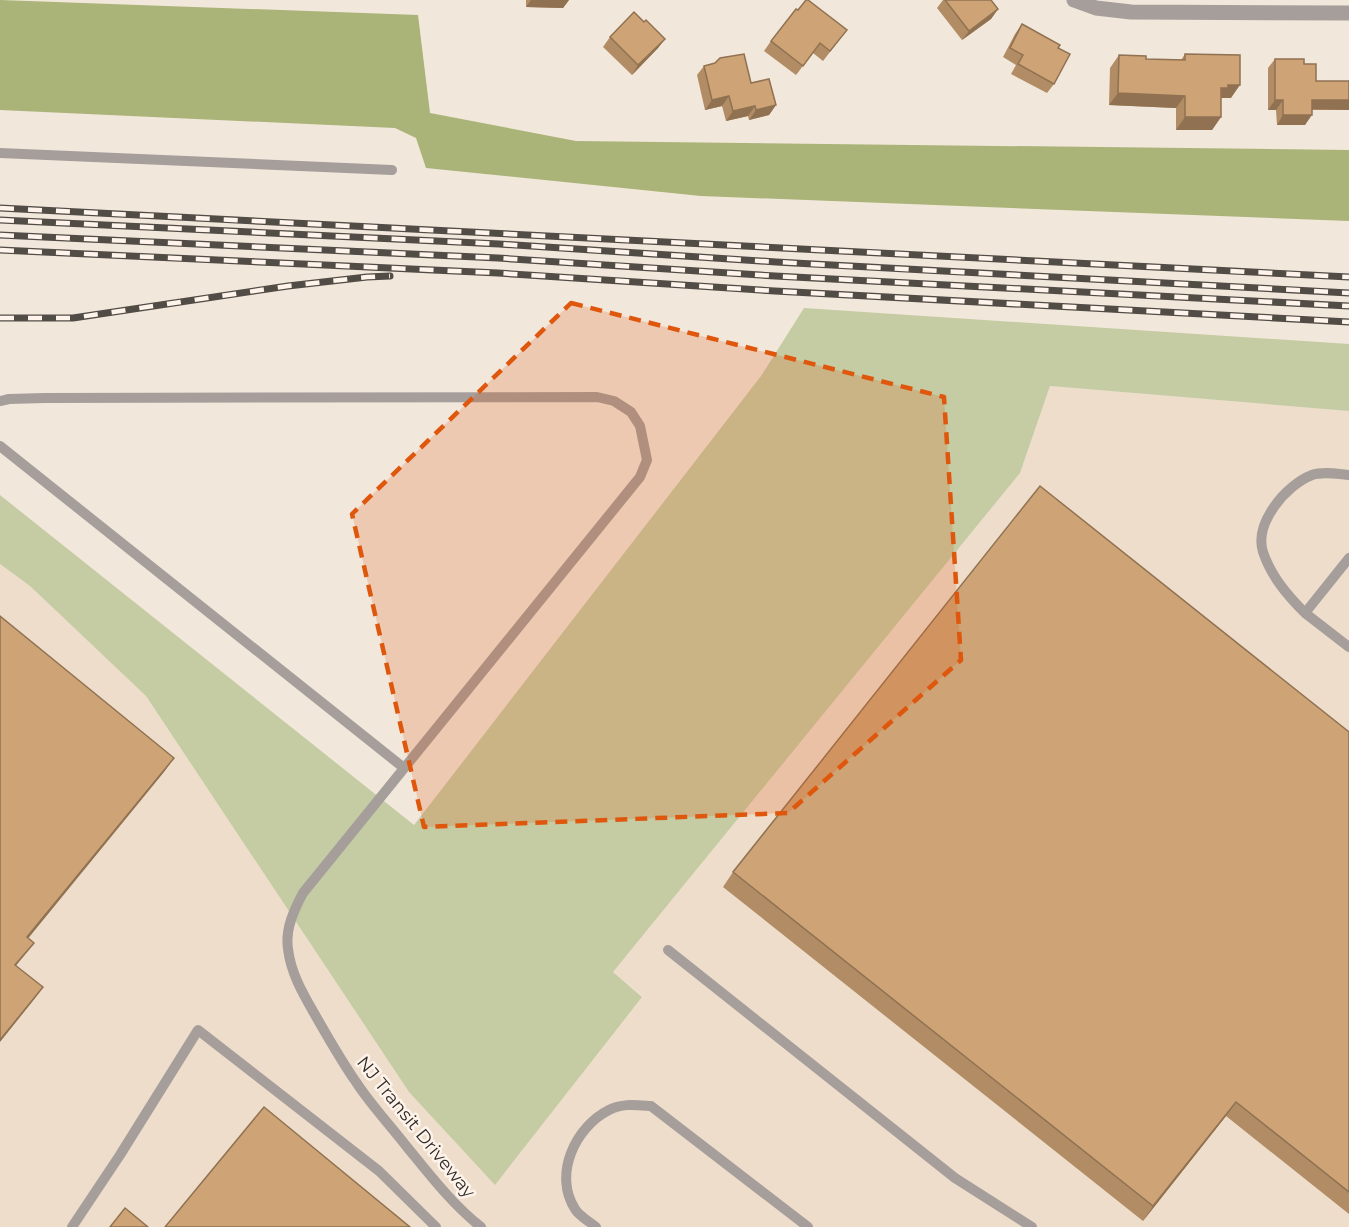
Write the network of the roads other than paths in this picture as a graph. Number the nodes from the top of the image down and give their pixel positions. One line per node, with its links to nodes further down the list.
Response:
1 (1074, 0): 2 (street)
2 (1349, 13)
3 (0, 153): 4 (lane)
4 (392, 171)
5 (0, 401): 11 (lane, NJ Transit Driveway)
6 (0, 446): 11 (lane)
7 (1349, 475): 9 (lane)
8 (1349, 558): 9 (lane)
9 (1305, 613): 10 (lane)
10 (1349, 647)
11 (404, 768): 15 (lane, NJ Transit Driveway)
12 (668, 950): 18 (lane)
13 (72, 1227): 14 (lane)
14 (436, 1227)
15 (481, 1227)
16 (596, 1227): 17 (lane)
17 (808, 1227)
18 (1032, 1227)

